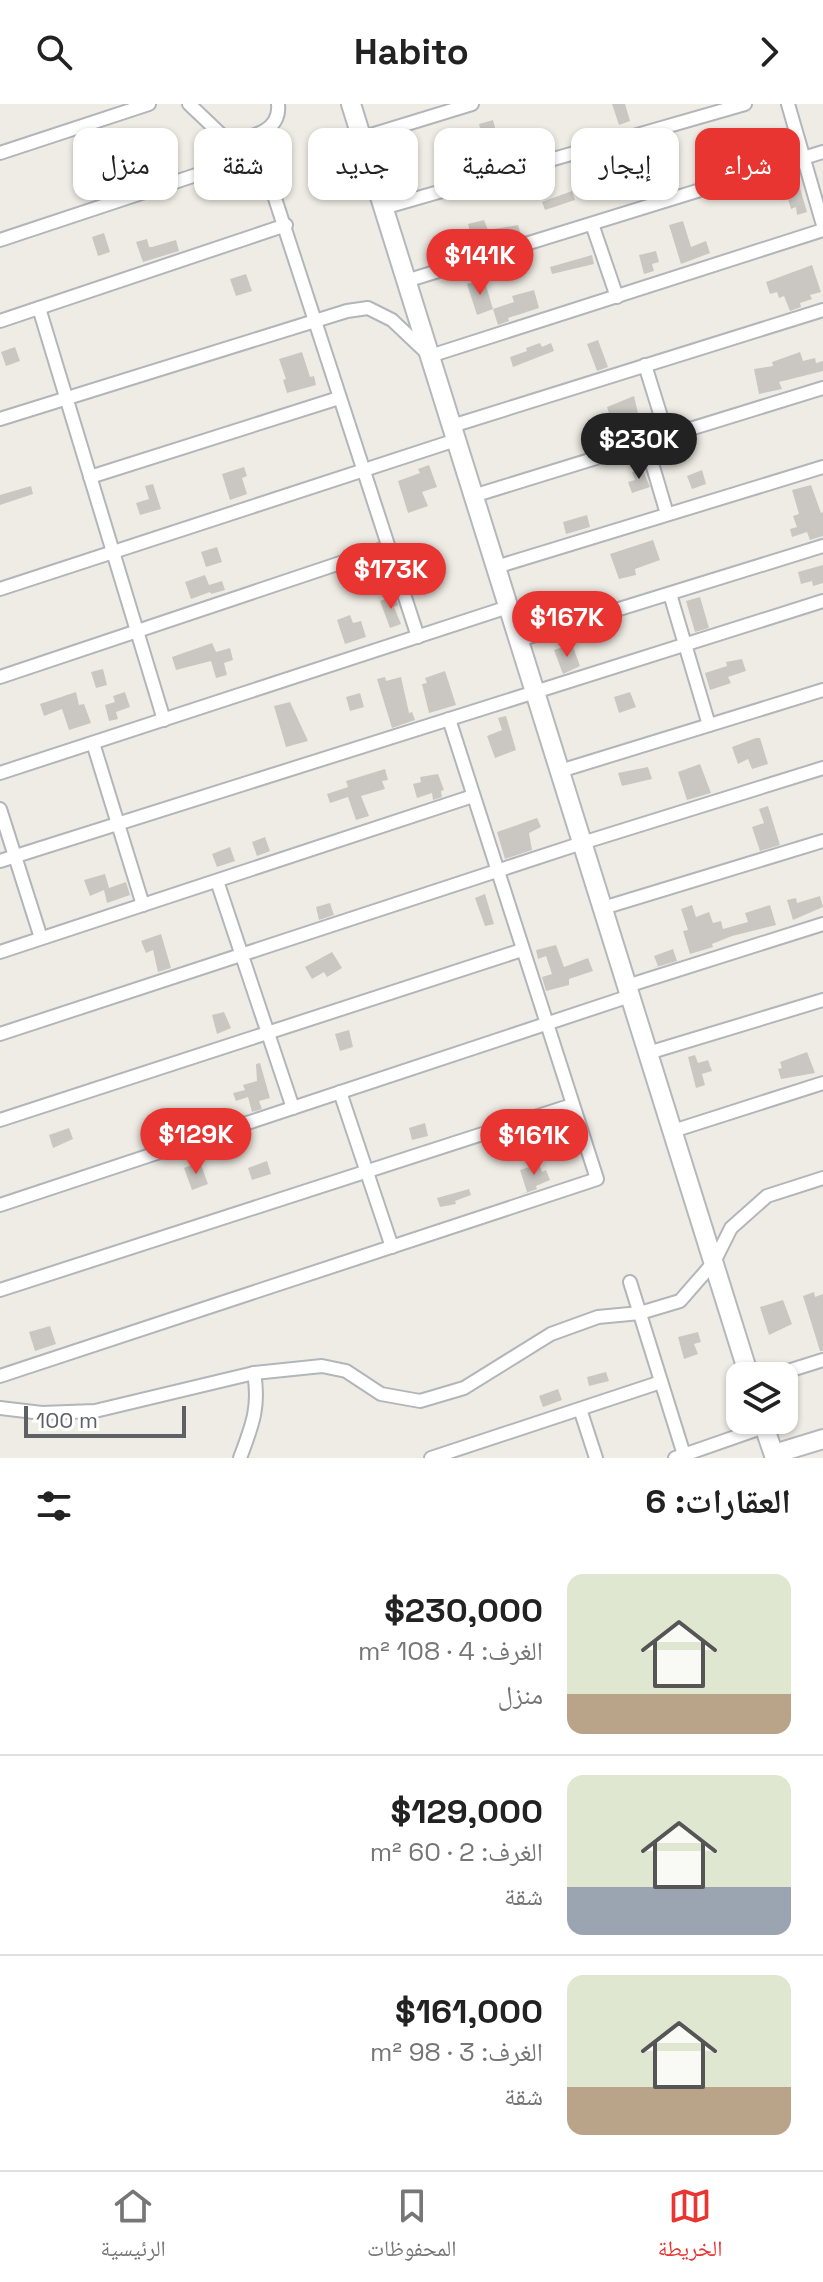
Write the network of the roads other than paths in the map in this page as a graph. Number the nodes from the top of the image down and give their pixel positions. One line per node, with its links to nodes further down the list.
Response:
1 (149, 104): 13 (street)
2 (189, 104): 8 (street)
3 (278, 104): 9 (street)
4 (351, 104): 10 (street)
5 (472, 104): 11 (street)
6 (745, 104): 18 (street)
7 (788, 104): 14 (street)
8 (214, 128)
9 (269, 128)
10 (358, 128)
11 (394, 128)
12 (823, 152): 14 (street)
13 (0, 153)
14 (803, 158): 19 (street); 21 (street)
15 (194, 176): 22 (street)
16 (276, 200): 20 (street)
17 (380, 200): 18 (street)
18 (383, 208): 23 (street)
19 (592, 224): 23 (street); 24 (street)
20 (285, 226): 25 (street); 28 (street)
21 (823, 228): 24 (street)
22 (0, 240)
23 (406, 281): 29 (street)
24 (617, 297): 29 (street)
25 (39, 308): 27 (street); 33 (street)
26 (823, 310): 30 (street)
27 (0, 321)
28 (314, 321): 29 (street); 32 (street); 33 (street)
29 (430, 356): 35 (street)
30 (645, 365): 35 (street); 36 (street)
31 (823, 388): 36 (street)
32 (339, 398): 39 (street); 40 (street)
33 (66, 399): 34 (street); 40 (street)
34 (0, 419)
35 (454, 433): 39 (street); 41 (street)
36 (667, 436): 37 (street)
37 (646, 443): 41 (street); 42 (street)
38 (823, 467): 42 (street)
39 (363, 471): 44 (street); 45 (street)
40 (90, 477): 45 (street)
41 (473, 496): 46 (street)
42 (667, 514): 46 (street)
43 (823, 546): 48 (street)
44 (388, 547): 51 (street); 52 (street)
45 (113, 553): 47 (street); 51 (street)
46 (496, 567): 50 (street)
47 (0, 589)
48 (670, 594): 53 (street); 54 (street)
49 (823, 601): 54 (street)
50 (508, 607): 52 (street); 53 (street)
51 (137, 631): 55 (street); 59 (street)
52 (418, 637): 59 (street)
53 (519, 640): 57 (street)
54 (685, 645): 57 (street); 60 (street)
55 (0, 677)
56 (823, 690): 60 (street)
57 (535, 692): 58 (street); 63 (street)
58 (449, 719): 65 (street); 67 (street)
59 (164, 720): 61 (street)
60 (709, 725): 63 (street)
61 (93, 743): 64 (street); 67 (street)
62 (823, 768): 69 (street)
63 (560, 771): 69 (street)
64 (0, 773)
65 (473, 796): 72 (street); 73 (street)
66 (0, 809): 70 (street)
67 (118, 823): 70 (street); 74 (street)
68 (823, 841): 75 (street)
69 (582, 843): 72 (street); 75 (street)
70 (15, 856): 71 (street); 77 (street)
71 (0, 861)
72 (497, 871): 78 (street); 80 (street)
73 (217, 881): 74 (street); 80 (street)
74 (143, 905): 77 (street)
75 (603, 908): 81 (street)
76 (823, 924): 81 (street)
77 (41, 938): 79 (street)
78 (522, 950): 83 (street); 84 (street)
79 (0, 952)
80 (242, 955): 84 (street); 85 (street)
81 (629, 991): 83 (street); 86 (street)
82 (823, 1000): 86 (street)
83 (546, 1024): 88 (street); 89 (street)
84 (268, 1033): 90 (street); 91 (street)
85 (0, 1034)
86 (648, 1053): 92 (street)
87 (823, 1083): 92 (street)
88 (340, 1092): 90 (street); 93 (street)
89 (572, 1105): 93 (street); 96 (street)
90 (293, 1108): 95 (street)
91 (0, 1120)
92 (673, 1131): 97 (street)
93 (367, 1171): 96 (street); 99 (street)
94 (823, 1178): 97 (street)
95 (0, 1205)
96 (392, 1247): 105 (street)
97 (714, 1262): 100 (street); 102 (street)
98 (630, 1282): 100 (street)
99 (0, 1290)
100 (640, 1313): 104 (street); 106 (street)
101 (823, 1360): 103 (street)
102 (745, 1362)
103 (798, 1368)
104 (254, 1373): 107 (street); 114 (street)
105 (0, 1376)
106 (661, 1382): 108 (street); 113 (street)
107 (0, 1408)
108 (580, 1409): 115 (street); 116 (street)
109 (738, 1434): 113 (street)
110 (766, 1434): 112 (street)
111 (823, 1439): 112 (street)
112 (774, 1456)
113 (682, 1457)
114 (240, 1458)
115 (431, 1458)
116 (596, 1458)

